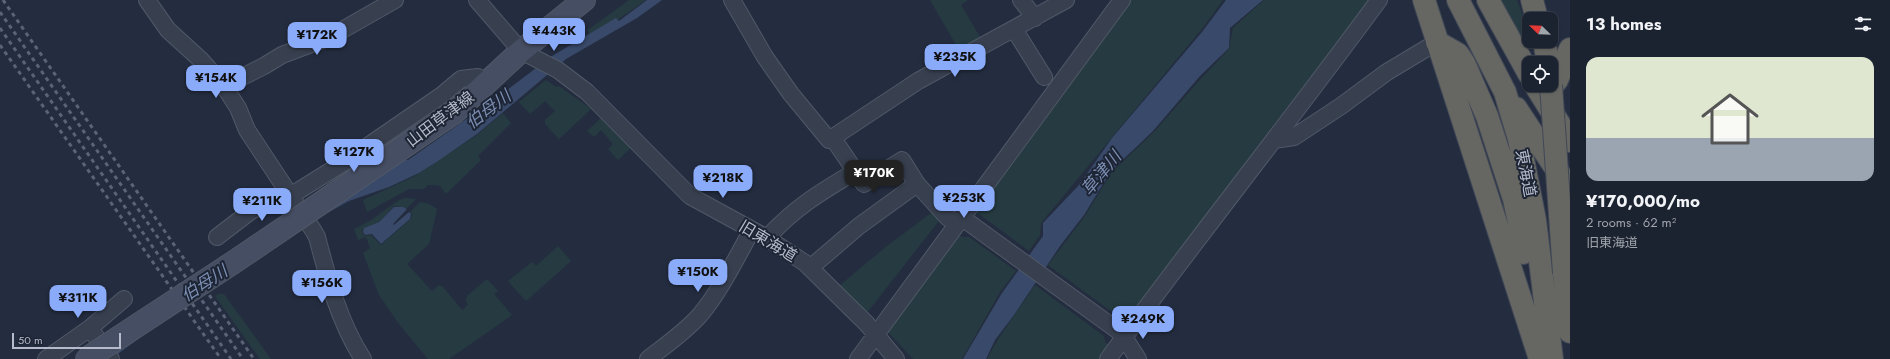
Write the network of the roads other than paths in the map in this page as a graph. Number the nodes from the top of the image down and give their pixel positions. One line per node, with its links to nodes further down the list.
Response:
1 (147, 0): 26 (street)
2 (395, 0): 26 (street)
3 (477, 0): 21 (street)
4 (584, 0): 21 (main road, 山田草津線)
5 (732, 0): 30 (street)
6 (1021, 0): 17 (street)
7 (1066, 0): 17 (street)
8 (1122, 0): 37 (street)
9 (1379, 0): 31 (street)
10 (1424, 0): 19 (highway)
11 (1458, 0): 27 (highway, 東海道)
12 (1488, 0): 22 (highway)
13 (1532, 0): 15 (highway)
14 (1546, 0): 16 (highway)
15 (1535, 12)
16 (1548, 12)
17 (1035, 18): 18 (street)
18 (1014, 29): 24 (street); 30 (street)
19 (1437, 42): 31 (street); 42 (highway); 42 (highway)
20 (1570, 49): 23 (highway)
21 (529, 56): 25 (main road, 山田草津線); 38 (street, 旧東海道)
22 (1522, 57)
23 (1558, 76)
24 (1044, 77)
25 (487, 82): 36 (street); 49 (main road, 山田草津線, bridge)
26 (224, 86): 36 (street)
27 (1505, 92): 35 (highway); 58 (highway, 東海道)
28 (1537, 92): 45 (highway, 東海道, bridge)
29 (1542, 92): 32 (highway)
30 (832, 137): 33 (street)
31 (1274, 140): 46 (street)
32 (1570, 141)
33 (856, 171): 34 (street); 40 (street)
34 (917, 184): 37 (street); 41 (street)
35 (1570, 190)
36 (290, 196): 39 (street); 51 (street)
37 (960, 220): 46 (street); 47 (street)
38 (752, 230): 40 (street, 旧東海道); 52 (street)
39 (217, 236)
40 (767, 238): 41 (street, 旧東海道)
41 (810, 268): 47 (street, 旧東海道)
42 (1513, 274): 57 (highway)
43 (124, 298): 44 (street)
44 (90, 328): 48 (street); 50 (street)
45 (1570, 332)
46 (1120, 334): 55 (street); 56 (street)
47 (879, 339): 53 (street); 54 (street, 旧東海道)
48 (46, 359)
49 (86, 359)
50 (111, 359)
51 (363, 359)
52 (648, 359)
53 (858, 359)
54 (896, 359)
55 (1108, 359)
56 (1138, 359)
57 (1540, 359)
58 (1552, 359)

